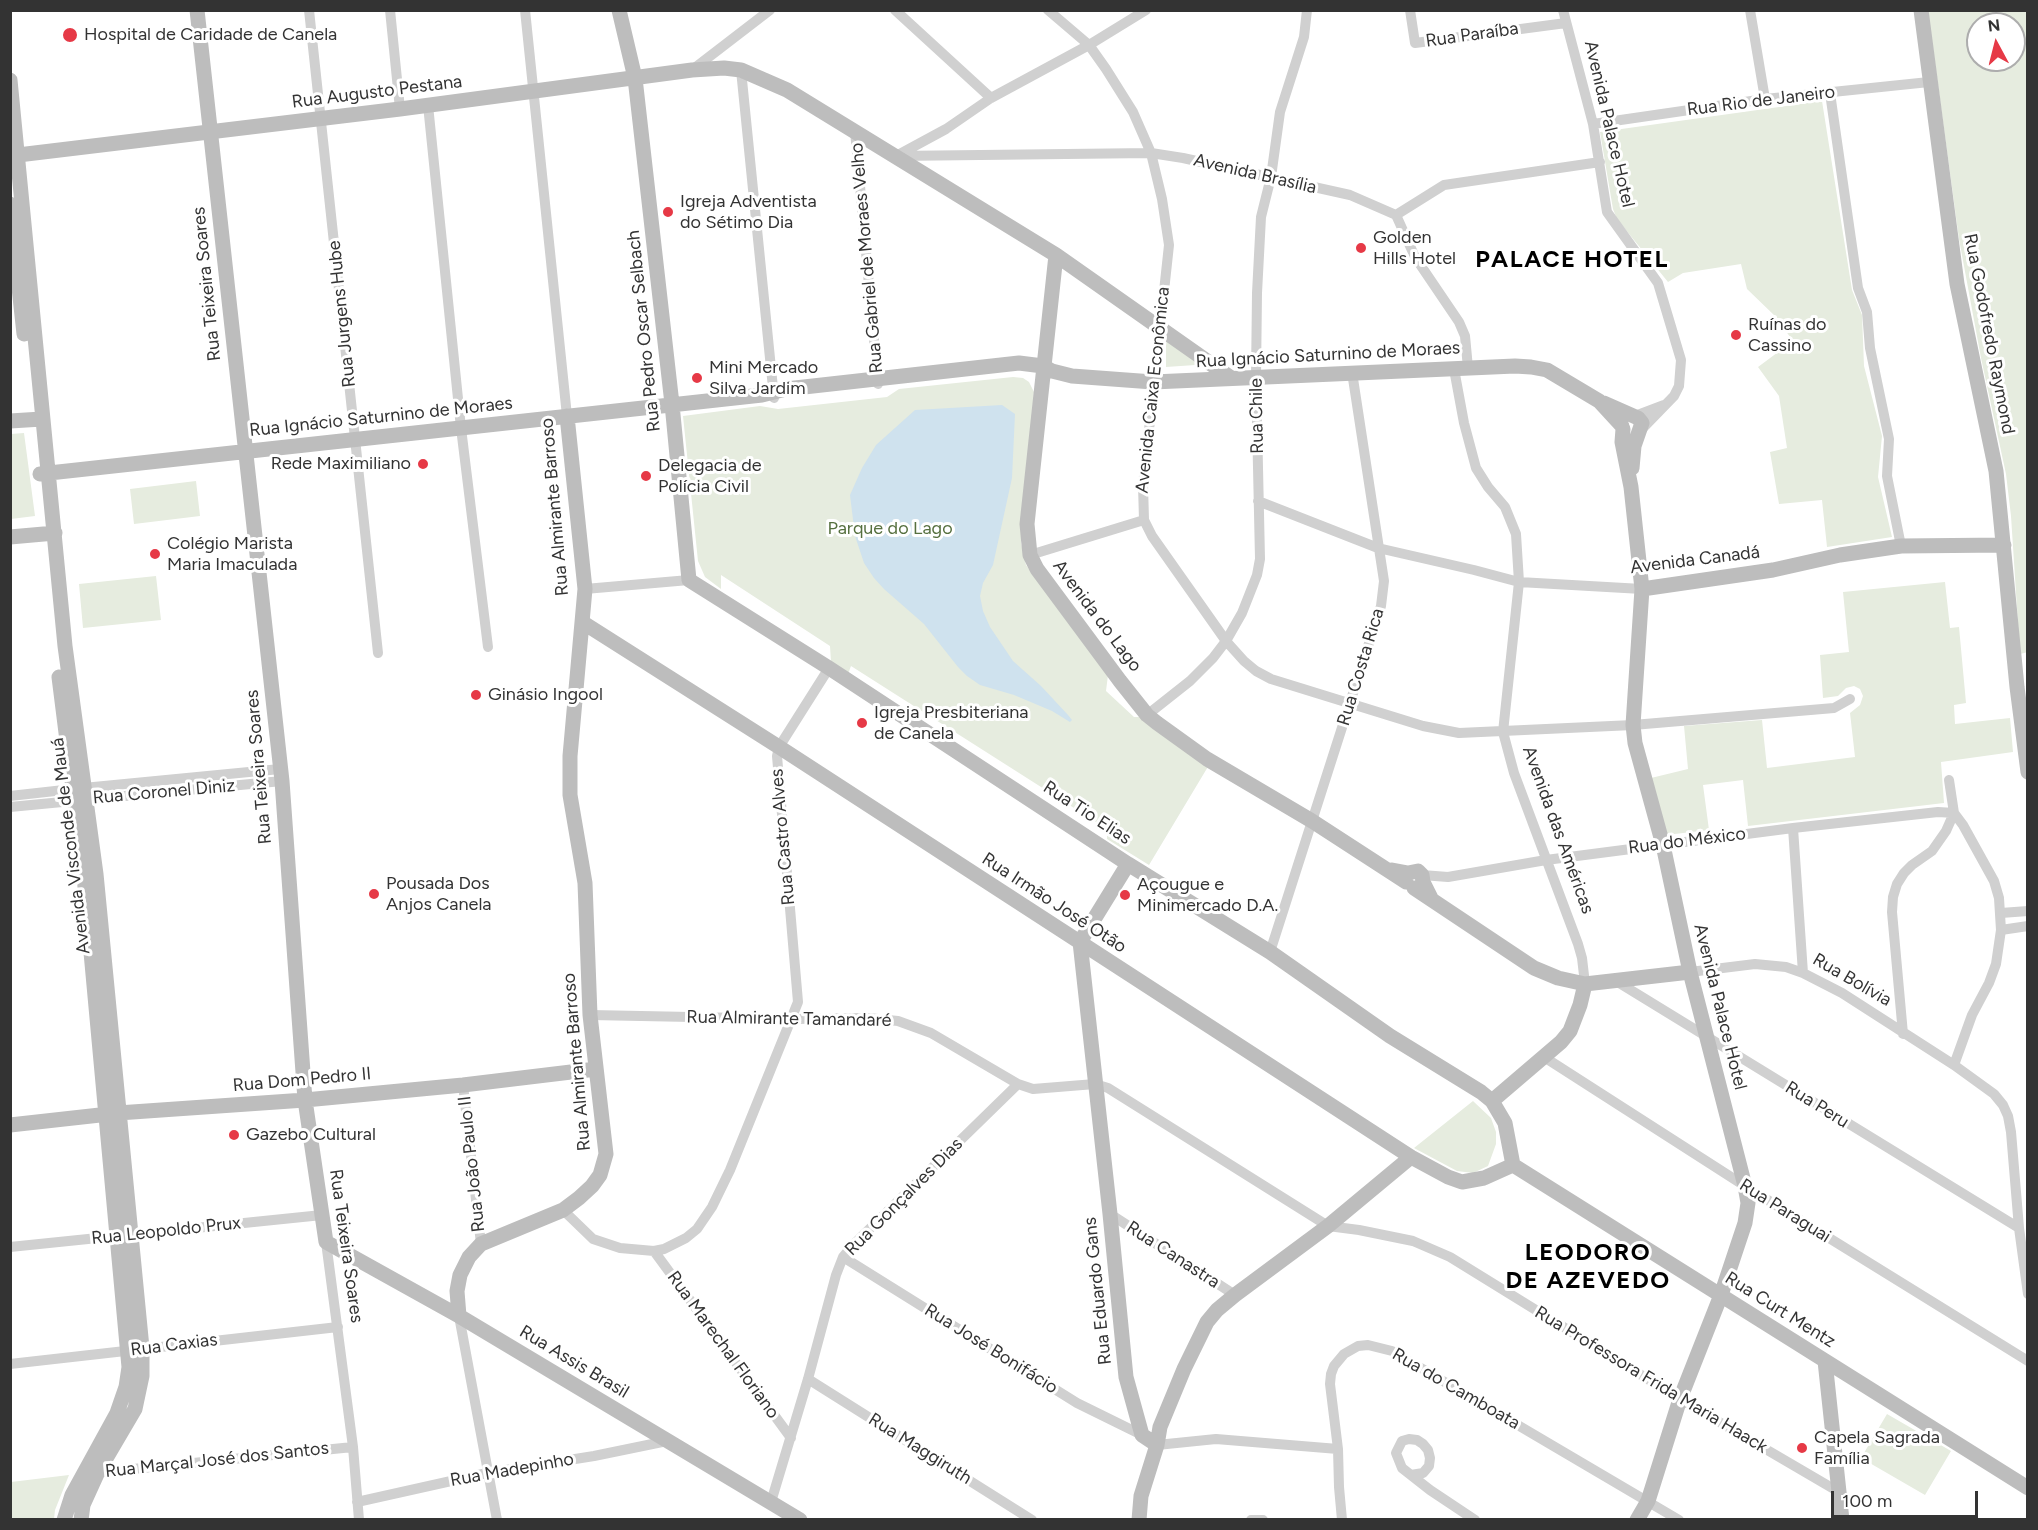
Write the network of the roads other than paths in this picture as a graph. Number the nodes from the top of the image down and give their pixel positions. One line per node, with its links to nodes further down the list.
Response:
1 (197, 10): 31 (street, Rua Teixeira Soares)
2 (309, 10): 28 (street, Rua Jurgens Hube)
3 (390, 10): 27 (street)
4 (525, 10): 22 (street, Rua Almirante Barroso)
5 (619, 10): 19 (street, Rua Pedro Oscar Selbach)
6 (770, 10): 17 (street)
7 (895, 10): 24 (street)
8 (1048, 10): 16 (street, Avenida Caixa Econômica)
9 (1146, 10): 16 (street)
10 (1307, 10): 36 (street, Rua Chile)
11 (1410, 10): 15 (street, Rua Paraíba)
12 (1563, 10): 15 (street, Avenida Palace Hotel)
13 (1750, 10): 25 (street)
14 (1921, 10): 62 (street, Rua Godofredo Raymond)
15 (1566, 23): 29 (street, Avenida Palace Hotel)
16 (1089, 45): 24 (street); 32 (street, Avenida Caixa Econômica)
17 (692, 70): 18 (street, Rua Augusto Pestana); 19 (street, Rua Augusto Pestana)
18 (741, 70): 30 (street); 48 (street)
19 (635, 78): 22 (street, Rua Augusto Pestana); 49 (street, Rua Pedro Oscar Selbach)
20 (10, 80): 33 (street, Avenida Visconde de Mauá)
21 (1929, 82): 23 (street, Rua Rio de Janeiro)
22 (534, 91): 26 (street, Rua Augusto Pestana); 50 (street, Rua Almirante Barroso)
23 (1830, 93): 25 (street, Rua Rio de Janeiro); 63 (street)
24 (991, 98): 34 (street)
25 (1765, 99): 29 (street, Rua Rio de Janeiro)
26 (428, 105): 27 (street, Rua Augusto Pestana); 54 (street)
27 (400, 109): 28 (street, Rua Augusto Pestana)
28 (321, 119): 31 (street, Rua Augusto Pestana); 55 (street, Rua Jurgens Hube)
29 (1593, 124): 35 (street, Avenida Palace Hotel)
30 (855, 131): 34 (street); 46 (street, Rua Gabriel de Moraes Velho)
31 (210, 132): 33 (street, Rua Augusto Pestana); 56 (street, Rua Teixeira Soares)
32 (1151, 153): 34 (street, Avenida Brasília); 36 (street, Avenida Brasília); 40 (street, Avenida Caixa Econômica)
33 (13, 155): 51 (street, Avenida Visconde de Mauá)
34 (895, 156): 39 (street)
35 (1599, 162): 38 (street); 53 (street, Avenida Palace Hotel)
36 (1271, 177): 38 (street, Avenida Brasília); 44 (street, Rua Chile)
37 (10, 204): 51 (street, Avenida Visconde de Mauá)
38 (1396, 215): 41 (street, Avenida das Américas)
39 (1056, 255): 40 (street); 42 (street, Avenida do Lago)
40 (1158, 328): 45 (street); 47 (street, Avenida Caixa Econômica)
41 (1461, 369): 43 (street, Rua Ignácio Saturnino de Moraes); 53 (street, Rua Ignácio Saturnino de Moraes); 67 (street, Avenida das Américas)
42 (1046, 370): 46 (street, Rua Ignácio Saturnino de Moraes); 47 (street, Rua Ignácio Saturnino de Moraes); 65 (street, Avenida do Lago)
43 (1352, 372): 44 (street, Rua Ignácio Saturnino de Moraes); 64 (street, Rua Costa Rica)
44 (1256, 376): 45 (street, Rua Ignácio Saturnino de Moraes); 58 (street, Rua Chile)
45 (1231, 378): 47 (street, Rua Ignácio Saturnino de Moraes)
46 (878, 382): 48 (street, Rua Ignácio Saturnino de Moraes)
47 (1153, 382): 59 (street, Avenida Caixa Econômica)
48 (770, 394): 49 (street, Rua Ignácio Saturnino de Moraes)
49 (672, 404): 50 (street, Rua Ignácio Saturnino de Moraes); 66 (street, Rua Pedro Oscar Selbach)
50 (567, 416): 54 (street, Rua Ignácio Saturnino de Moraes); 68 (street, Rua Almirante Barroso)
51 (38, 419): 52 (street); 57 (street, Avenida Visconde de Mauá)
52 (10, 421)
53 (1632, 425): 69 (street, Avenida Palace Hotel)
54 (461, 428): 55 (street, Rua Ignácio Saturnino de Moraes); 72 (street)
55 (355, 440): 56 (street, Rua Ignácio Saturnino de Moraes); 73 (street, Rua Jurgens Hube)
56 (245, 452): 57 (street, Rua Ignácio Saturnino de Moraes); 82 (street, Rua Teixeira Soares)
57 (44, 473): 60 (street, Avenida Visconde de Mauá)
58 (1258, 501): 64 (street, Avenida Canadá); 71 (street, Rua Chile)
59 (1144, 520): 65 (street); 71 (street, Avenida Caixa Econômica)
60 (51, 533): 61 (street); 88 (street, Avenida Visconde de Mauá)
61 (10, 537)
62 (2004, 545): 63 (street, Avenida Canadá); 81 (street, Rua Godofredo Raymond)
63 (1901, 546): 69 (street, Avenida Canadá)
64 (1378, 548): 67 (street, Avenida Canadá); 76 (street, Rua Costa Rica)
65 (1030, 555): 77 (street, Avenida do Lago)
66 (689, 580): 68 (street); 74 (street, Rua Tio Elias)
67 (1518, 582): 69 (street, Avenida Canadá); 79 (street, Avenida das Américas)
68 (585, 589): 70 (street, Rua Almirante Barroso)
69 (1642, 589): 78 (street, Avenida Palace Hotel)
70 (582, 622): 80 (street, Rua Irmão José Otão); 108 (street, Rua Almirante Barroso)
71 (1226, 641): 76 (street, Avenida Caixa Econômica); 77 (street, Rua Chile)
72 (488, 647)
73 (378, 653)
74 (829, 668): 80 (street, Rua Castro Alves); 96 (street, Rua Tio Elias)
75 (1850, 699): 78 (street, Avenida Caixa Econômica)
76 (1351, 703): 79 (street, Avenida Caixa Econômica); 92 (street, Rua Costa Rica)
77 (1147, 714): 92 (street, Avenida do Lago)
78 (1633, 725): 79 (street, Avenida Caixa Econômica); 94 (street, Avenida Palace Hotel)
79 (1503, 732): 95 (street, Avenida das Américas)
80 (779, 747): 102 (street, Rua Irmão José Otão); 109 (street, Rua Castro Alves)
81 (2028, 772)
82 (281, 775): 83 (street, Rua Coronel Diniz); 86 (street, Rua Coronel Diniz); 118 (street, Rua Teixeira Soares)
83 (200, 777): 85 (street, Rua Coronel Diniz); 86 (street)
84 (1949, 780): 91 (street)
85 (156, 781): 87 (street); 88 (street, Rua Coronel Diniz)
86 (201, 789): 87 (street, Rua Coronel Diniz)
87 (158, 793): 88 (street, Rua Coronel Diniz)
88 (79, 794): 89 (street, Rua Coronel Diniz); 90 (street, Rua Coronel Diniz); 120 (street, Avenida Visconde de Mauá)
89 (10, 796)
90 (10, 807)
91 (1954, 813): 93 (street, Rua do México); 99 (street); 110 (street)
92 (1312, 821): 97 (street, Avenida do Lago); 103 (street, Rua Costa Rica)
93 (1793, 828): 94 (street, Rua do México); 105 (street)
94 (1663, 845): 95 (street, Rua do México); 104 (street, Avenida Palace Hotel)
95 (1546, 860): 97 (street, Rua do México); 107 (street, Avenida das Américas)
96 (1128, 864): 102 (street); 103 (street, Rua Tio Elias)
97 (1419, 885): 107 (street, Avenida do Lago)
98 (2028, 911): 99 (street)
99 (2001, 913): 101 (street)
100 (2028, 926): 101 (street)
101 (2001, 930): 113 (street)
102 (1080, 942): 116 (street, Rua Eduardo Gans); 122 (street, Rua Irmão José Otão)
103 (1270, 952): 119 (street, Rua Tio Elias)
104 (1690, 972): 105 (street, Rua Bolívia); 106 (street, Rua Bolívia); 111 (street, Avenida Palace Hotel)
105 (1803, 973): 110 (street, Rua Bolívia)
106 (1616, 981): 107 (street, Rua Bolívia); 111 (street, Rua Peru)
107 (1585, 984): 112 (street, Avenida das Américas)
108 (590, 1015): 109 (street, Rua Almirante Tamandaré); 114 (street, Rua Almirante Barroso)
109 (793, 1019): 115 (street, Rua Almirante Tamandaré); 134 (street, Rua Castro Alves)
110 (1904, 1034): 113 (street, Rua Bolívia)
111 (1706, 1036): 124 (street, Avenida Palace Hotel); 129 (street, Rua Peru)
112 (1544, 1057): 119 (street, Avenida das Américas); 124 (street, Rua Paraguai)
113 (1954, 1065): 129 (street, Rua Bolívia)
114 (596, 1069): 117 (street, Rua Dom Pedro II); 125 (street, Rua Almirante Barroso)
115 (1018, 1084): 116 (street, Rua Almirante Tamandaré); 135 (street, Rua Gonçalves Dias)
116 (1095, 1084): 126 (street, Rua Eduardo Gans); 128 (street, Rua Almirante Tamandaré)
117 (463, 1085): 118 (street, Rua Dom Pedro II); 132 (street, Rua João Paulo II)
118 (304, 1100): 120 (street, Rua Dom Pedro II); 127 (street, Rua Teixeira Soares)
119 (1492, 1101): 123 (street, Rua Tio Elias)
120 (111, 1113): 121 (street, Rua Dom Pedro II); 130 (street, Avenida Visconde de Mauá)
121 (10, 1125)
122 (1412, 1156): 123 (street, Rua Irmão José Otão); 128 (street)
123 (1513, 1165): 138 (street, Rua Curt Mentz)
124 (1745, 1186): 138 (street, Avenida Palace Hotel); 143 (street, Rua Paraguai)
125 (563, 1210): 132 (street, Rua Almirante Barroso); 134 (street)
126 (1110, 1214): 137 (street, Rua Canastra); 147 (street, Rua Eduardo Gans)
127 (322, 1215): 130 (street, Rua Leopoldo Prux); 131 (street, Rua Teixeira Soares)
128 (1328, 1226): 137 (street); 146 (street, Rua Professora Frida Maria Haack)
129 (2019, 1228): 136 (street)
130 (124, 1235): 133 (street, Rua Leopoldo Prux); 141 (street, Avenida Visconde de Mauá)
131 (326, 1242): 139 (street, Rua Assis Brasil); 140 (street, Rua Teixeira Soares)
132 (481, 1244): 139 (street)
133 (10, 1247)
134 (654, 1251): 148 (street, Rua Marechal Floriano)
135 (843, 1257): 145 (street, Rua Gonçalves Dias); 147 (street, Rua José Bonifácio)
136 (2028, 1294)
137 (1235, 1295): 150 (street)
138 (1720, 1295): 142 (street, Rua Curt Mentz); 146 (street, Avenida Palace Hotel)
139 (459, 1316): 149 (street, Rua Assis Brasil); 154 (street)
140 (338, 1327): 141 (street, Rua Caxias); 151 (street, Rua Teixeira Soares)
141 (135, 1349): 144 (street, Rua Caxias); 153 (street, Avenida Visconde de Mauá)
142 (1825, 1361): 156 (street, Rua Curt Mentz); 157 (street)
143 (2028, 1361)
144 (10, 1364)
145 (808, 1379): 148 (street, Rua Gonçalves Dias); 166 (street, Rua Maggiruth)
146 (1680, 1399): 157 (street, Rua Professora Frida Maria Haack); 158 (street, Avenida Palace Hotel)
147 (1142, 1435): 150 (street)
148 (791, 1438): 160 (street, Rua Gonçalves Dias)
149 (667, 1441): 154 (street, Rua Madepinho); 160 (street, Rua Assis Brasil)
150 (1157, 1445): 152 (street); 167 (street)
151 (353, 1447): 153 (street, Rua Marçal José dos Santos); 159 (street, Rua Teixeira Soares)
152 (1338, 1449): 158 (street, Rua do Camboata); 170 (street, Rua do Camboata)
153 (90, 1473): 161 (street, Avenida Visconde de Mauá); 162 (street, Avenida Visconde de Mauá)
154 (487, 1473): 159 (street, Rua Madepinho); 164 (street)
155 (1411, 1475): 155 (street); 171 (street)
156 (2028, 1488)
157 (1839, 1492): 174 (street)
158 (1647, 1501): 172 (street, Avenida Palace Hotel); 173 (street, Rua do Camboata)
159 (357, 1502): 163 (street, Rua Teixeira Soares)
160 (771, 1502): 165 (street, Rua Assis Brasil)
161 (64, 1520)
162 (81, 1520)
163 (359, 1520)
164 (497, 1520)
165 (800, 1520)
166 (1032, 1520)
167 (1139, 1520)
168 (1251, 1520): 169 (street)
169 (1263, 1520)
170 (1342, 1520)
171 (1475, 1520)
172 (1637, 1520)
173 (1679, 1520)
174 (1842, 1520)

